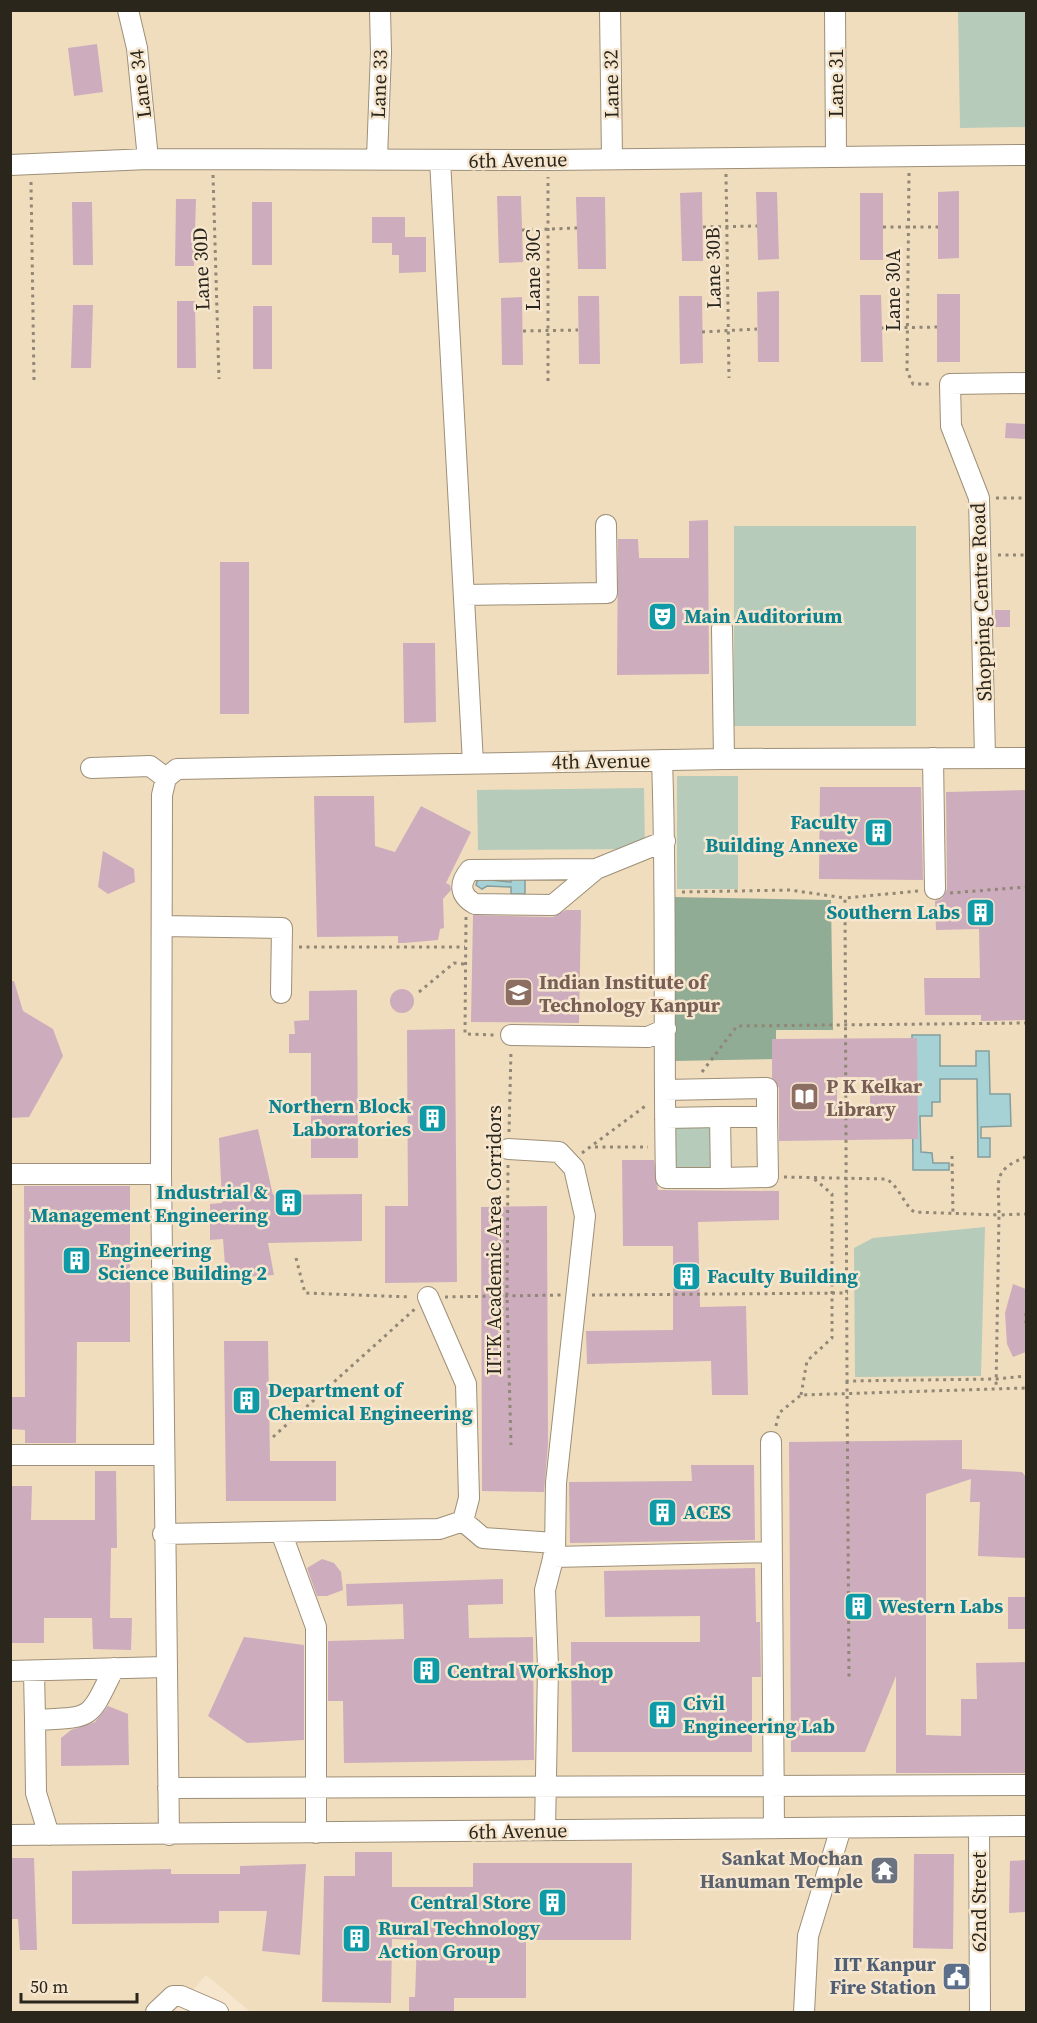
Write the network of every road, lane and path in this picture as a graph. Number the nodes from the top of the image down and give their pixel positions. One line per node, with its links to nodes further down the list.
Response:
1 (128, 10): 12 (street, Lane 34)
2 (380, 10): 10 (street, Lane 33)
3 (610, 10): 11 (street, Lane 32)
4 (835, 10): 5 (street, Lane 31)
5 (836, 155): 7 (street, 6th Avenue); 8 (street, 6th Avenue)
6 (1026, 155): 8 (street, 6th Avenue)
7 (726, 157): 11 (street, 6th Avenue); 17 (path, Lane 30B)
8 (909, 157): 21 (path, Lane 30A)
9 (213, 158): 10 (street, 6th Avenue); 12 (street, 6th Avenue); 36 (path, Lane 30D)
10 (377, 158): 13 (street, 6th Avenue)
11 (612, 158): 14 (street, 6th Avenue)
12 (148, 159): 16 (street, 6th Avenue)
13 (440, 160): 14 (street, 6th Avenue); 46 (street)
14 (548, 160): 24 (path, Lane 30C)
15 (10, 165): 16 (street, 6th Avenue)
16 (31, 165): 37 (path)
17 (727, 226): 18 (path); 19 (path); 33 (path, Lane 30B)
18 (757, 226)
19 (703, 227)
20 (883, 227): 21 (path)
21 (909, 227): 22 (path); 28 (path, Lane 30A)
22 (938, 227)
23 (577, 228): 24 (path)
24 (548, 229): 25 (path); 32 (path, Lane 30C)
25 (522, 230)
26 (937, 327): 28 (path)
27 (882, 328): 28 (path)
28 (908, 328): 40 (path, Lane 30A)
29 (757, 329): 33 (path)
30 (578, 330): 32 (path)
31 (524, 331): 32 (path)
32 (548, 331): 38 (path, Lane 30C)
33 (729, 331): 34 (path); 35 (path, Lane 30B)
34 (702, 332)
35 (729, 378)
36 (219, 379)
37 (34, 381)
38 (548, 381)
39 (1026, 383): 40 (street)
40 (950, 384): 41 (street, Shopping Centre Road)
41 (979, 498): 42 (path); 45 (street, Shopping Centre Road)
42 (1026, 498)
43 (606, 525): 46 (street)
44 (1026, 555): 45 (path)
45 (981, 556): 48 (street, Shopping Centre Road)
46 (464, 595): 53 (street)
47 (722, 628): 51 (street)
48 (985, 757): 49 (street, 4th Avenue); 50 (street, 4th Avenue)
49 (933, 758): 51 (street, 4th Avenue); 59 (street)
50 (1026, 758)
51 (724, 759): 52 (street, 4th Avenue)
52 (662, 760): 53 (street, 4th Avenue); 56 (street)
53 (473, 763): 55 (street, 4th Avenue)
54 (91, 768): 55 (street)
55 (172, 774): 63 (street)
56 (664, 841): 57 (street); 60 (street)
57 (596, 869): 62 (street); 62 (street)
58 (1026, 887): 59 (path)
59 (935, 890): 61 (path)
60 (665, 892): 61 (path); 71 (street)
61 (845, 898): 70 (path)
62 (466, 899): 65 (path)
63 (162, 926): 64 (street); 85 (street)
64 (282, 947): 65 (path); 68 (street)
65 (465, 947): 66 (path)
66 (465, 964): 67 (path); 72 (path)
67 (419, 992)
68 (281, 993)
69 (1026, 1023): 70 (path)
70 (846, 1026): 73 (path); 89 (path)
71 (666, 1029): 72 (street); 74 (street)
72 (511, 1035): 80 (path, IITK Academic Area Corridors)
73 (688, 1090): 74 (street); 75 (street)
74 (657, 1093): 76 (street); 78 (path)
75 (767, 1117): 77 (street); 86 (street)
76 (665, 1118): 77 (street); 79 (street)
77 (720, 1118): 88 (street)
78 (593, 1147): 79 (path); 83 (path)
79 (665, 1147): 88 (street)
80 (508, 1149): 83 (street); 105 (path, IITK Academic Area Corridors)
81 (952, 1156): 90 (path)
82 (1026, 1157): 92 (path)
83 (567, 1161): 111 (street)
84 (10, 1174): 85 (street)
85 (160, 1174): 107 (street)
86 (768, 1177): 87 (path); 88 (street)
87 (812, 1177): 89 (path); 102 (path)
88 (721, 1178)
89 (847, 1178): 90 (path); 98 (path)
90 (953, 1214): 92 (path)
91 (1026, 1214): 92 (path)
92 (999, 1215): 97 (path)
93 (428, 1297): 103 (path); 108 (street)
94 (1026, 1312): 95 (path)
95 (1026, 1323)
96 (1026, 1376): 97 (path)
97 (996, 1379): 98 (path); 100 (path)
98 (847, 1381): 101 (path)
99 (1026, 1388): 100 (path)
100 (996, 1389): 101 (path)
101 (847, 1392): 102 (path); 117 (path)
102 (801, 1395): 104 (path)
103 (273, 1437)
104 (771, 1442): 112 (street)
105 (511, 1445)
106 (10, 1455): 107 (street)
107 (162, 1455): 110 (street)
108 (463, 1521): 109 (street); 111 (street)
109 (281, 1532): 110 (street); 123 (street)
110 (163, 1534): 113 (street)
111 (554, 1550): 112 (street); 120 (street)
112 (771, 1552): 121 (street)
113 (165, 1667): 114 (street); 122 (street)
114 (114, 1668): 116 (street); 118 (street)
115 (10, 1671): 116 (street)
116 (34, 1671): 118 (street)
117 (849, 1681)
118 (35, 1720): 131 (street)
119 (1026, 1785): 121 (street)
120 (546, 1786): 121 (street); 123 (street); 128 (street)
121 (774, 1787): 126 (street)
122 (168, 1788): 123 (street); 132 (street)
123 (316, 1788): 129 (street)
124 (1026, 1826): 125 (street, 6th Avenue)
125 (979, 1827): 127 (street, 6th Avenue); 136 (street, 62nd Street)
126 (774, 1828): 127 (street, 6th Avenue); 128 (street, 6th Avenue)
127 (841, 1828): 135 (street)
128 (545, 1830): 129 (street, 6th Avenue)
129 (316, 1833): 132 (street, 6th Avenue)
130 (10, 1835): 131 (street, 6th Avenue)
131 (49, 1835): 132 (street, 6th Avenue)
132 (169, 1835)
133 (156, 2013): 134 (street)
134 (218, 2013)
135 (804, 2013)
136 (980, 2013)

